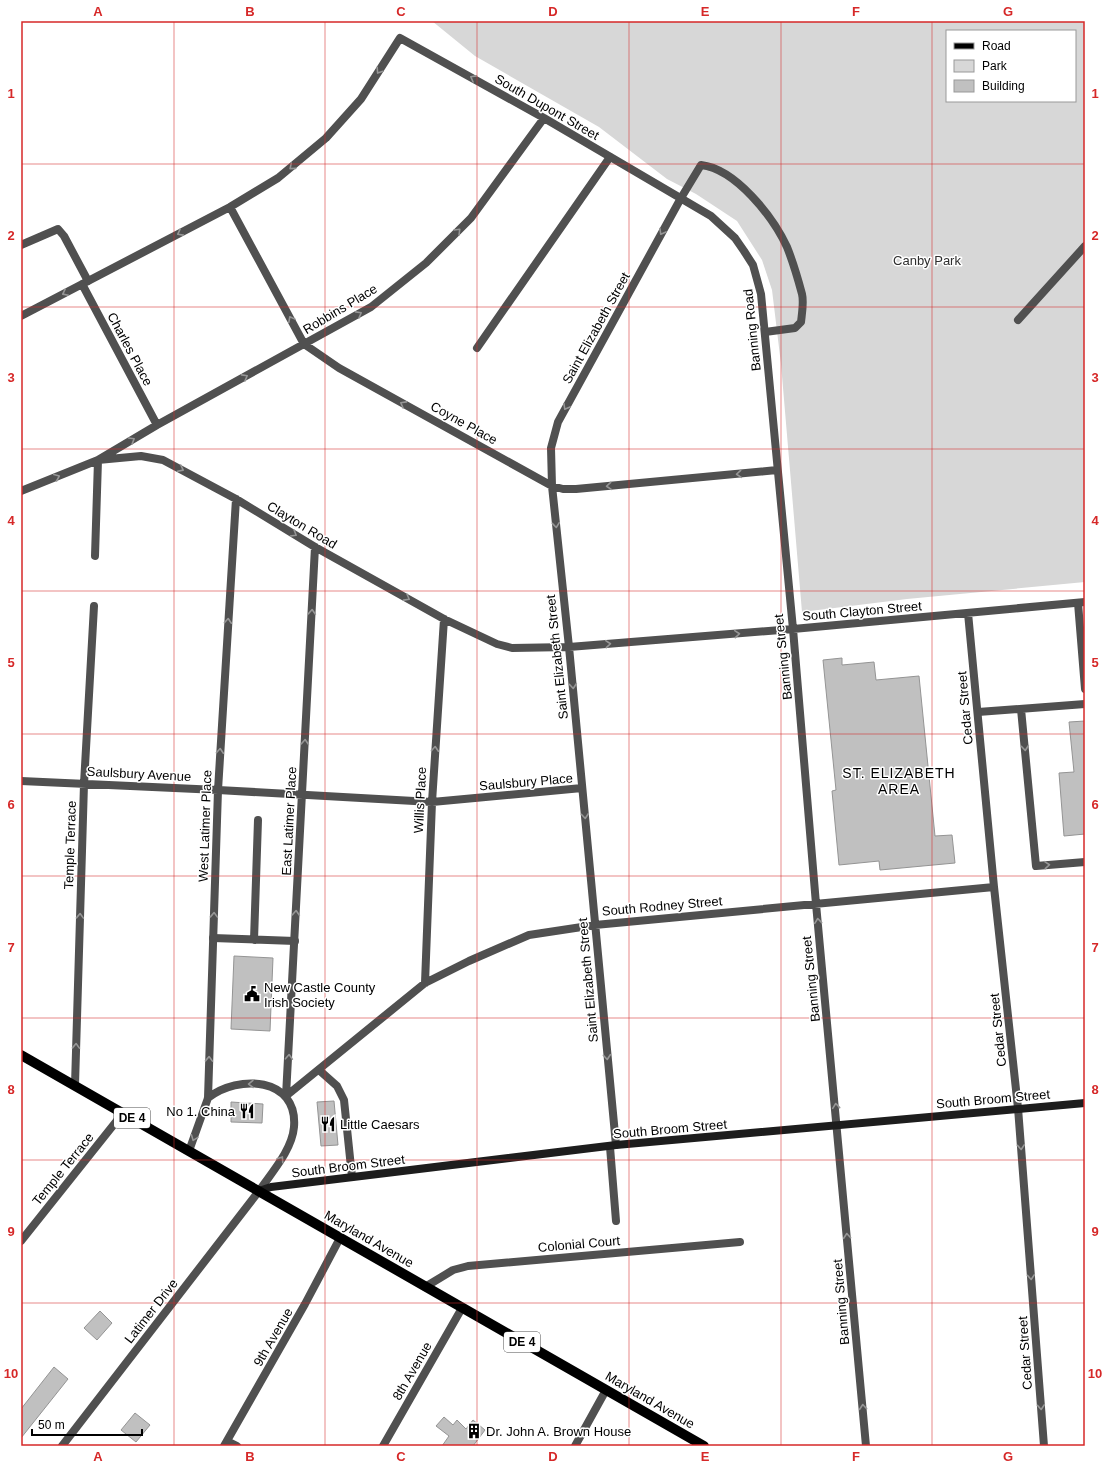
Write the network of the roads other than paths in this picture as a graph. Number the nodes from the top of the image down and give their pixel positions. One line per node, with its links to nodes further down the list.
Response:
1 (544, 118): 2 (street, South Dupont Street); 4 (street, South Dupont Street, one-way to 4); 11 (street, Robbins Place, one-way to 1)
2 (610, 157): 3 (street, South Dupont Street); 12 (street)
3 (681, 198): 10 (street, Banning Road); 10 (street, Saint Elizabeth Street); 16 (street, Saint Elizabeth Street, one-way to 16)
4 (230, 206): 7 (street, one-way to 7); 11 (street, Coyne Place, one-way to 4)
5 (21, 245): 7 (street, Charles Place)
6 (1085, 246): 9 (street)
7 (85, 283): 8 (street, one-way to 8); 13 (street, Charles Place)
8 (21, 316)
9 (1018, 320)
10 (764, 332): 15 (street, Banning Road)
11 (304, 344): 13 (street, Robbins Place, one-way to 11); 16 (street, Coyne Place, one-way to 11)
12 (477, 348)
13 (157, 424): 14 (street, Robbins Place, one-way to 13)
14 (98, 460): 17 (street, Clayton Road, one-way to 14); 18 (street, Clayton Road, one-way to 18); 20 (street)
15 (778, 470): 16 (street, Coyne Place, one-way to 16); 25 (street, Banning Street)
16 (552, 486): 26 (street, Saint Elizabeth Street, one-way to 26)
17 (21, 491)
18 (236, 499): 19 (street, Clayton Road, one-way to 19); 34 (street, West Latimer Place, one-way to 18)
19 (315, 547): 24 (street, Clayton Road, one-way to 24); 35 (street, East Latimer Place, one-way to 19)
20 (95, 556)
21 (1081, 602): 23 (street, South Clayton Street); 27 (street)
22 (94, 606): 32 (street, Temple Terrace)
23 (968, 613): 25 (street, South Clayton Street); 30 (street, Cedar Street)
24 (444, 619): 26 (street, Clayton Road); 37 (street, Willis Place, one-way to 24)
25 (793, 629): 26 (street, South Clayton Street, one-way to 25); 41 (street, Banning Street)
26 (569, 647): 33 (street, Saint Elizabeth Street, one-way to 33)
27 (1085, 689)
28 (1085, 704): 29 (street)
29 (1021, 709): 30 (street); 39 (street, one-way to 39)
30 (978, 712): 40 (street, Cedar Street)
31 (21, 781): 32 (street, Saulsbury Avenue)
32 (84, 784): 34 (street, Saulsbury Avenue); 49 (street, Temple Terrace, one-way to 32)
33 (582, 788): 36 (street, Saulsbury Place); 42 (street, Saint Elizabeth Street, one-way to 42)
34 (218, 790): 35 (street, Saulsbury Avenue); 43 (street, West Latimer Place, one-way to 34)
35 (302, 795): 37 (street, Saulsbury Avenue); 45 (street, East Latimer Place, one-way to 35)
36 (471, 798): 37 (street, Saulsbury Avenue)
37 (432, 802): 46 (street, Willis Place)
38 (258, 820): 44 (street)
39 (1085, 862)
40 (994, 887): 41 (street, South Rodney Street); 53 (street, Cedar Street)
41 (816, 904): 42 (street, South Rodney Street); 55 (street, Banning Street, one-way to 41)
42 (595, 925): 46 (street, South Rodney Street); 56 (street, Saint Elizabeth Street, one-way to 56)
43 (213, 938): 44 (street); 51 (street, West Latimer Place, one-way to 43)
44 (254, 940): 45 (street)
45 (295, 941): 50 (street, East Latimer Place, one-way to 45)
46 (425, 983): 48 (street, South Rodney Street)
47 (21, 1055): 49 (main road, Maryland Avenue / DE 4)
48 (319, 1070): 50 (street, South Rodney Street); 58 (street)
49 (75, 1085): 54 (main road, Maryland Avenue / DE 4)
50 (286, 1096): 51 (street, one-way to 51); 59 (street, one-way to 50)
51 (208, 1098): 57 (street, West Latimer Place, one-way to 57)
52 (1085, 1102): 53 (street, South Broom Street)
53 (1018, 1108): 55 (street, South Broom Street); 74 (street, Cedar Street, one-way to 74)
54 (123, 1113): 57 (main road, Maryland Avenue / DE 4); 62 (street, Temple Terrace)
55 (838, 1126): 56 (street, South Broom Street); 73 (street, Banning Street, one-way to 55)
56 (613, 1146): 58 (street, South Broom Street); 60 (street, Saint Elizabeth Street)
57 (189, 1151): 59 (main road, Maryland Avenue / DE 4)
58 (352, 1177): 59 (street, South Broom Street)
59 (259, 1191): 61 (main road, Maryland Avenue / DE 4); 68 (street, Latimer Drive)
60 (616, 1221)
61 (340, 1238): 64 (main road, Maryland Avenue / DE 4); 67 (street, 9th Avenue)
62 (21, 1241)
63 (740, 1242): 64 (street, Colonial Court)
64 (425, 1287): 65 (main road, Maryland Avenue / DE 4)
65 (462, 1308): 66 (main road, Maryland Avenue / DE 4); 70 (street, 8th Avenue)
66 (606, 1390): 71 (street); 72 (main road, Maryland Avenue / DE 4)
67 (226, 1443): 69 (street)
68 (62, 1446)
69 (237, 1446)
70 (383, 1446)
71 (575, 1446)
72 (704, 1446)
73 (866, 1446)
74 (1044, 1446)

